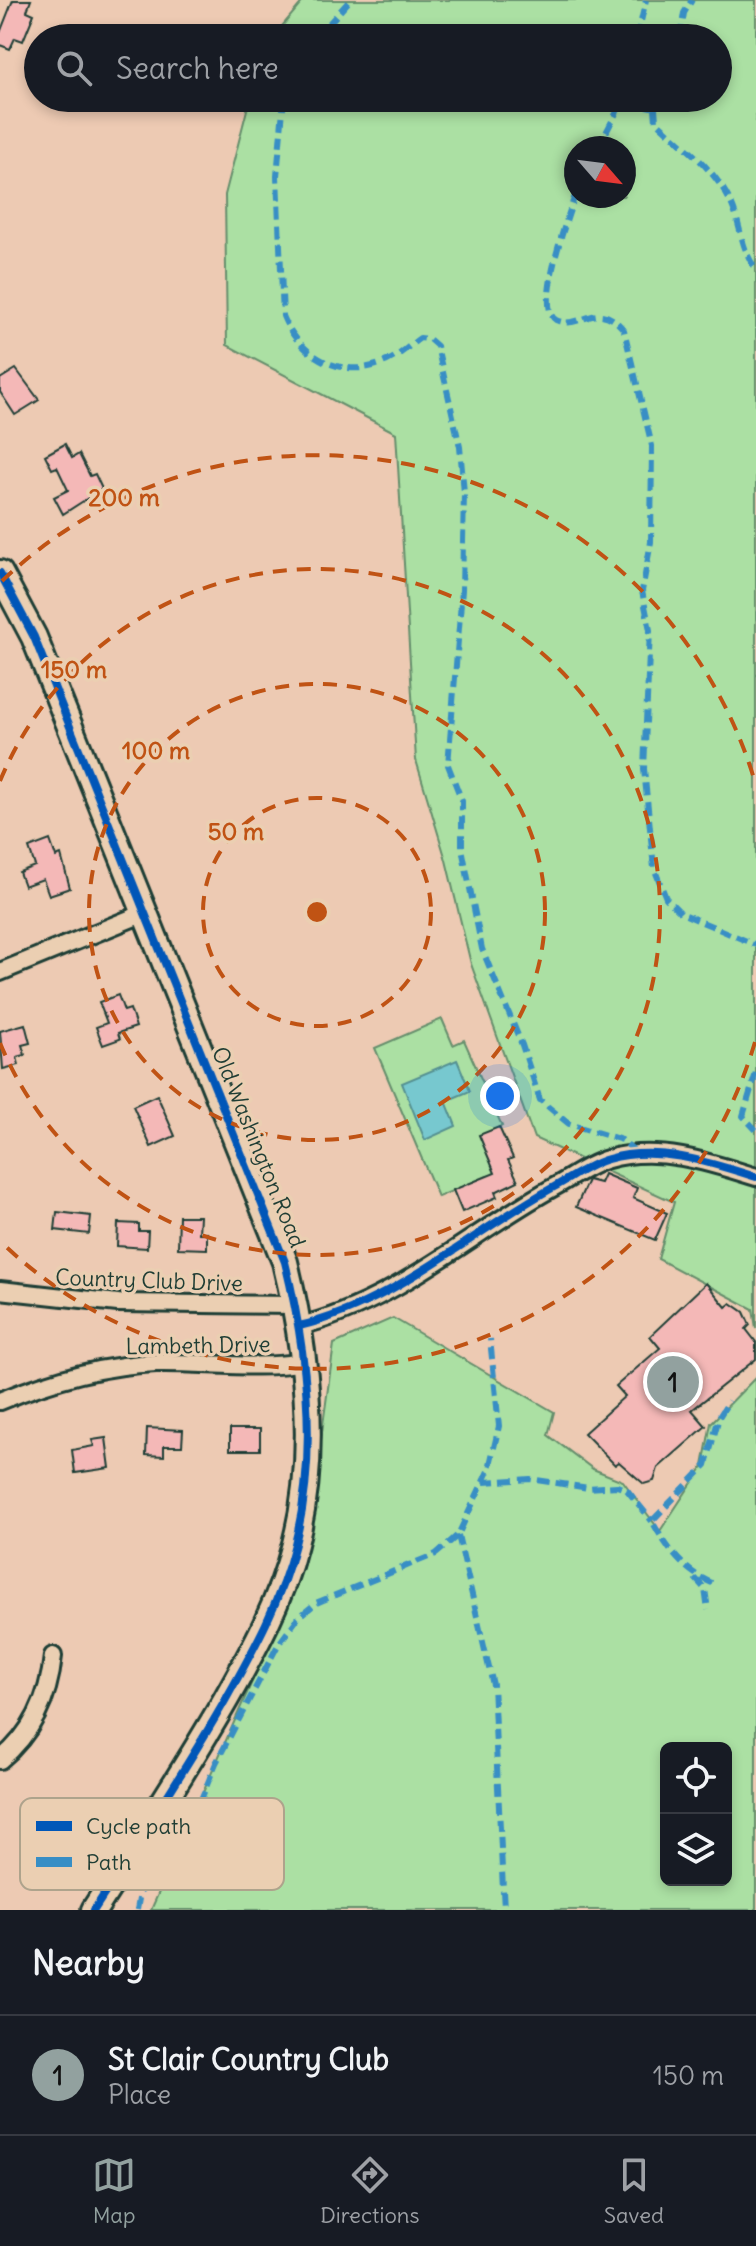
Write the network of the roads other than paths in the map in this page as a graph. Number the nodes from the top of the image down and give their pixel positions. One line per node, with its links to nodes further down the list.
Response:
1 (0, 573): 2 (street, Old Washington Road)
2 (147, 912): 3 (street); 6 (street, Old Washington Road)
3 (0, 972)
4 (756, 1177): 6 (street, Country Club Drive)
5 (0, 1290): 6 (street, Country Club Drive)
6 (297, 1315): 7 (street, Old Washington Road)
7 (305, 1362): 8 (street, Lambeth Drive); 11 (street, Old Washington Road)
8 (0, 1401)
9 (53, 1656): 10 (street)
10 (0, 1760)
11 (168, 1798)
12 (107, 1890): 13 (street, Old Washington Road)
13 (94, 1910)

